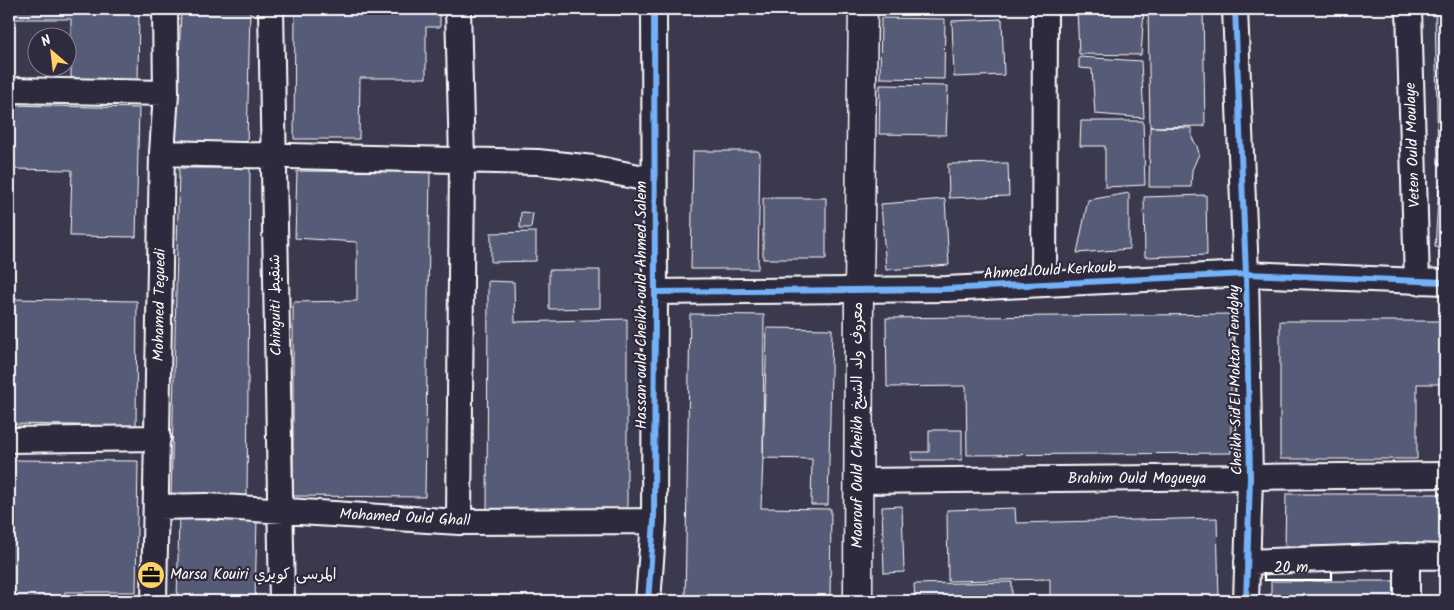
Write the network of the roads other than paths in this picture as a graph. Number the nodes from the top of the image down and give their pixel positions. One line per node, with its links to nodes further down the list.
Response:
1 (165, 9): 10 (street, Mohamed Teguedi)
2 (271, 9): 12 (street, Chinguiti شنقيط)
3 (458, 9): 13 (street)
4 (654, 9): 14 (street, Hassan ould Cheikh ould Ahmed Salem)
5 (863, 9): 19 (street, Maarouf Ould Cheikh معروف ولد الشيخ)
6 (1045, 9): 18 (street)
7 (1235, 9): 15 (street, Cheikh Sid'El Moktar Tendghy)
8 (1409, 9): 16 (street, Veten Ould Moulaye)
9 (9, 90): 10 (street)
10 (166, 93): 11 (street, Mohamed Teguedi)
11 (162, 153): 12 (street); 21 (street, Mohamed Teguedi)
12 (274, 156): 13 (street); 27 (street, Chinguiti شنقيط)
13 (462, 160): 14 (street); 29 (street)
14 (654, 180): 20 (street, Hassan ould Cheikh ould Ahmed Salem)
15 (1246, 274): 16 (street, Ahmed Ould Kerkoub); 18 (street, Ahmed Ould Kerkoub); 24 (street, Cheikh Sid'El Moktar Tendghy)
16 (1417, 282): 17 (street, Ahmed Ould Kerkoub)
17 (1445, 282)
18 (1044, 284): 19 (street, Ahmed Ould Kerkoub)
19 (859, 290): 20 (street, Ahmed Ould Kerkoub); 25 (street, Maarouf Ould Cheikh معروف ولد الشيخ)
20 (655, 292): 28 (street, Hassan ould Cheikh ould Ahmed Salem)
21 (158, 438): 22 (street); 26 (street, Mohamed Teguedi)
22 (9, 440)
23 (1445, 475): 24 (street, Brahim Ould Mogueya)
24 (1250, 478): 25 (street, Brahim Ould Mogueya); 32 (street, Cheikh Sid'El Moktar Tendghy)
25 (858, 481): 36 (street, Maarouf Ould Cheikh معروف ولد الشيخ)
26 (157, 507): 27 (street, Mohamed Ould Ghall); 33 (street, Mohamed Teguedi)
27 (279, 511): 29 (street, Mohamed Ould Ghall); 34 (street, Chinguiti شنقيط)
28 (654, 521): 29 (street, Mohamed Ould Ghall); 35 (street, Hassan ould Cheikh ould Ahmed Salem)
29 (459, 522)
30 (1407, 556): 31 (street); 32 (street); 38 (street)
31 (1445, 558)
32 (1247, 562): 37 (street, Cheikh Sid'El Moktar Tendghy)
33 (154, 601)
34 (282, 601)
35 (648, 601)
36 (858, 601)
37 (1246, 601)
38 (1407, 601)

